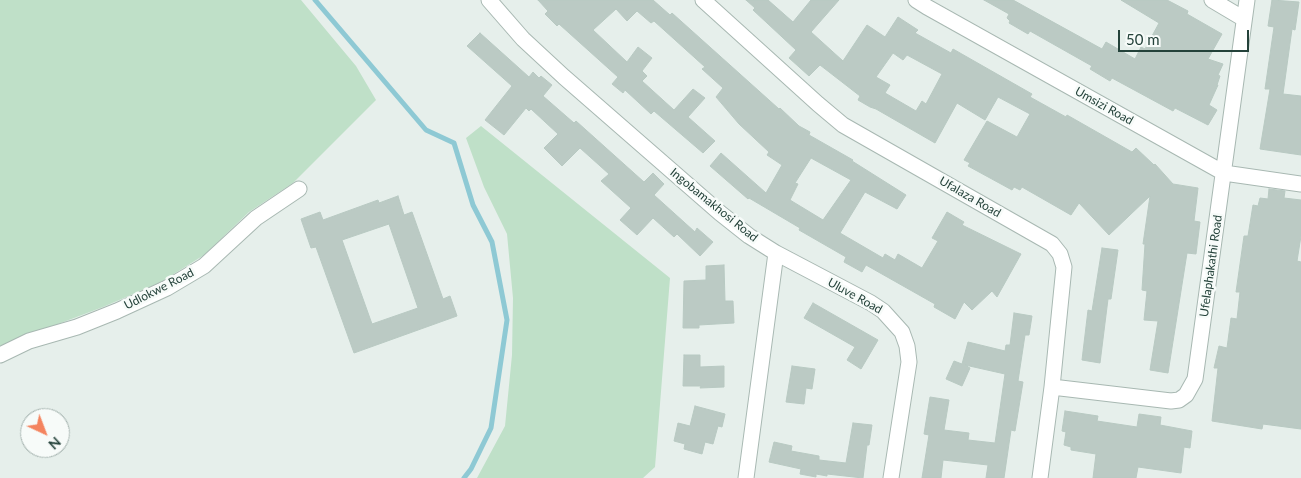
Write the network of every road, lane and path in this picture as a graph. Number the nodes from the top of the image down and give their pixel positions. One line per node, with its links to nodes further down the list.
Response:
1 (489, 0): 10 (street, Ingobamakhosi Road)
2 (702, 0): 12 (street, Ufalaza Road)
3 (916, 0): 7 (street, Umsizi Road)
4 (1212, 0): 6 (street)
5 (1247, 0): 6 (street, Ufelaphakathi Road)
6 (1244, 18): 7 (street, Ufelaphakathi Road)
7 (1224, 172): 8 (street, Umsizi Road); 12 (street, Ufelaphakathi Road)
8 (1301, 184)
9 (298, 189): 11 (street, Udlokwe Road)
10 (776, 253): 13 (street); 14 (street, Uluve Road)
11 (0, 354)
12 (1052, 387): 15 (street, Ufalaza Road)
13 (746, 478)
14 (891, 478)
15 (1040, 478)

